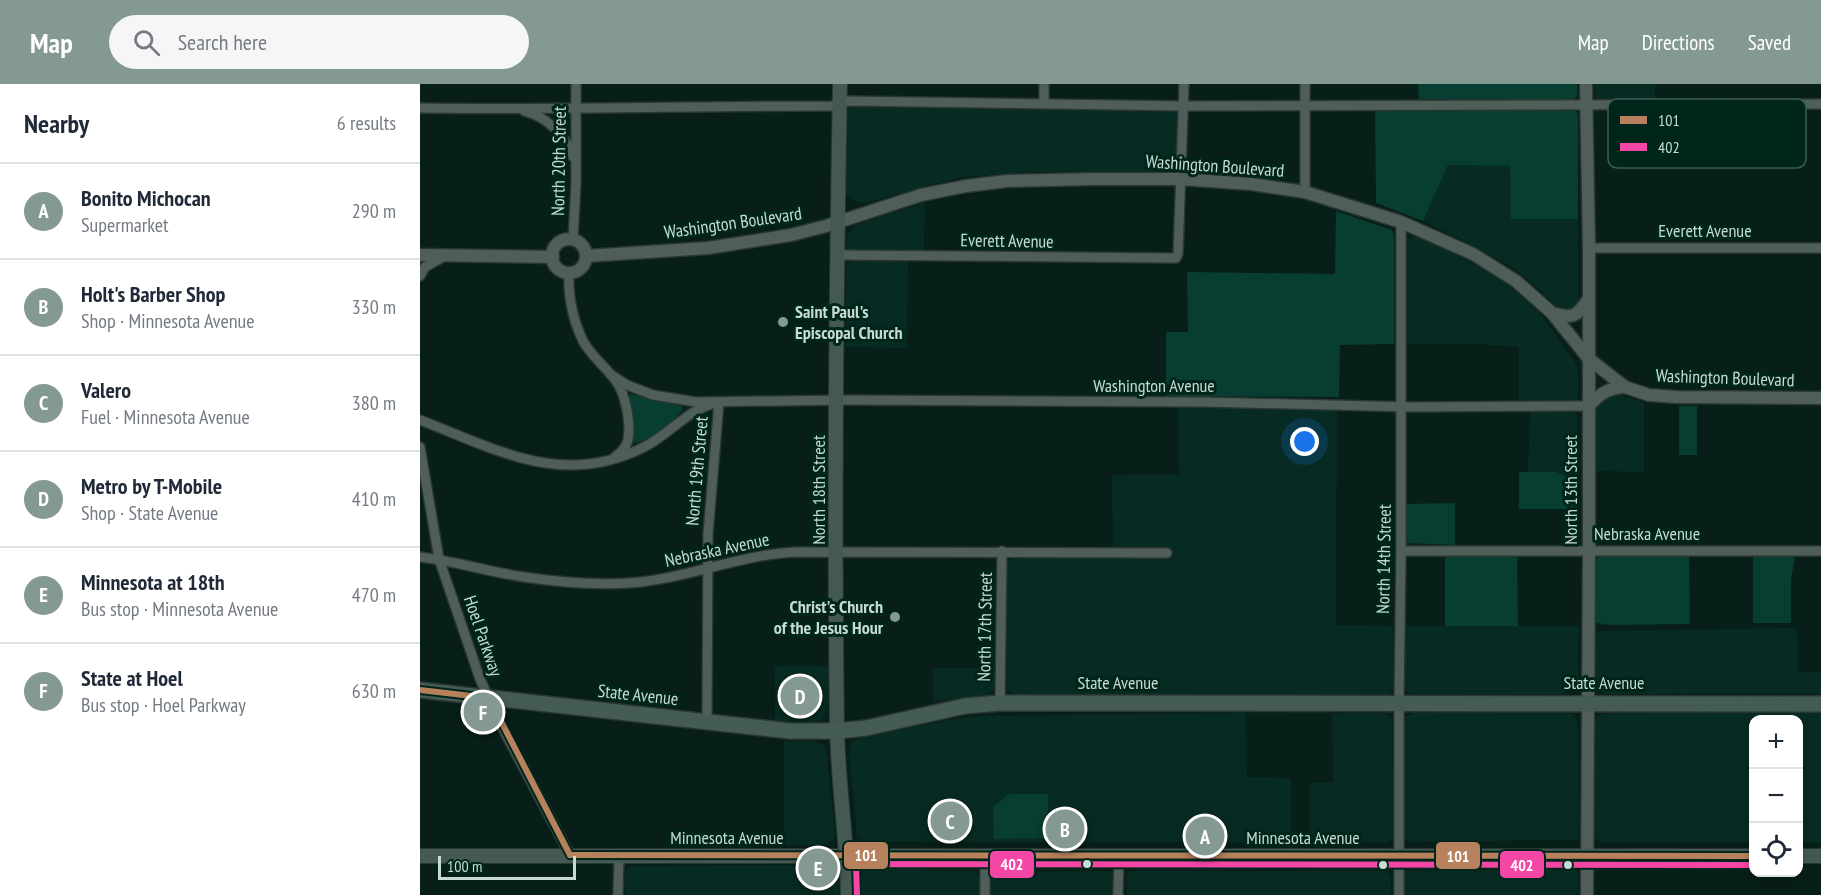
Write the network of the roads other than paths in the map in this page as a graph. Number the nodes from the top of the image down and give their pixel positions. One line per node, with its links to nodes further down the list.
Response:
1 (576, 84): 13 (street, North 20th Street)
2 (840, 84): 8 (main road, North 18th Street)
3 (1044, 84): 7 (street)
4 (1184, 84): 12 (street)
5 (1305, 84): 11 (street)
6 (1586, 84): 9 (street, North 13th Street)
7 (1044, 103): 8 (street); 12 (street)
8 (839, 104): 13 (street); 19 (main road, North 18th Street)
9 (1586, 104): 10 (street); 11 (street); 22 (street, North 13th Street)
10 (1608, 104)
11 (1305, 105): 12 (street); 18 (street)
12 (1184, 106): 16 (street)
13 (576, 107): 15 (street); 17 (street, North 20th Street)
14 (420, 108): 15 (street)
15 (518, 110): 17 (street)
16 (1181, 179): 18 (street, Washington Boulevard); 19 (street, Washington Boulevard); 26 (street, Everett Avenue)
17 (576, 183): 21 (street, North 20th Street)
18 (1305, 192): 20 (street, Washington Boulevard)
19 (838, 221): 26 (main road, North 18th Street); 27 (street, Washington Boulevard)
20 (1401, 222): 32 (street, Washington Boulevard); 39 (street, North 14th Street)
21 (573, 239): 27 (street); 28 (street)
22 (1589, 248): 23 (street, Everett Avenue); 31 (street, North 13th Street)
23 (1821, 248)
24 (420, 255): 25 (street)
25 (454, 255): 28 (street); 30 (street)
26 (838, 255): 37 (main road, North 18th Street)
27 (586, 256): 29 (street)
28 (552, 257): 29 (street)
29 (569, 273): 34 (street)
30 (420, 276)
31 (1589, 299): 32 (street); 33 (street, North 13th Street)
32 (1552, 314): 33 (street, Washington Boulevard)
33 (1589, 358): 35 (street, Washington Boulevard); 40 (street, North 13th Street)
34 (610, 374): 38 (street, Washington Avenue); 43 (street)
35 (1625, 387): 36 (street, Washington Boulevard); 40 (street)
36 (1821, 398)
37 (837, 400): 38 (street, Washington Avenue); 39 (street, Washington Avenue); 45 (main road, North 18th Street)
38 (719, 402): 43 (street, Washington Avenue); 52 (street, North 19th Street)
39 (1401, 405): 40 (street, Washington Avenue); 47 (street, North 14th Street)
40 (1589, 406): 44 (street, North 13th Street)
41 (420, 420): 43 (street, Washington Avenue)
42 (420, 447): 51 (street, Hoel Parkway)
43 (601, 464)
44 (1589, 550): 47 (street, Nebraska Avenue); 48 (street, Nebraska Avenue); 56 (street, North 13th Street)
45 (837, 551): 46 (street, Nebraska Avenue); 52 (street, Nebraska Avenue); 60 (main road, North 18th Street)
46 (1002, 551): 49 (street, Nebraska Avenue); 57 (street, North 17th Street)
47 (1401, 551): 55 (street, North 14th Street)
48 (1821, 551)
49 (1167, 553)
50 (420, 557): 51 (street, Nebraska Avenue)
51 (439, 559): 52 (street, Nebraska Avenue); 54 (street, Hoel Parkway)
52 (708, 568): 59 (street, North 19th Street)
53 (420, 690): 54 (main road, State Avenue)
54 (489, 698): 59 (main road, State Avenue); 61 (street, Hoel Parkway)
55 (1399, 702): 56 (main road, State Avenue); 57 (main road, State Avenue); 67 (street, North 14th Street)
56 (1587, 702): 58 (main road, State Avenue); 68 (street, North 13th Street)
57 (1000, 703): 60 (main road, State Avenue)
58 (1821, 704)
59 (707, 723): 60 (main road, State Avenue)
60 (837, 731): 63 (main road, North 18th Street)
61 (570, 855): 62 (main road, Minnesota Avenue); 65 (main road, Minnesota Avenue)
62 (619, 855): 63 (main road, Minnesota Avenue); 72 (street)
63 (847, 855): 64 (main road, Minnesota Avenue); 73 (main road, North 18th Street)
64 (985, 855): 66 (main road, Minnesota Avenue); 74 (street)
65 (420, 856)
66 (1119, 856): 67 (main road, Minnesota Avenue); 75 (street)
67 (1399, 856): 68 (main road, Minnesota Avenue); 76 (street, North 14th Street)
68 (1587, 856): 69 (main road, Minnesota Avenue); 77 (street, North 13th Street)
69 (1749, 856)
70 (1803, 856): 71 (main road)
71 (1821, 856)
72 (618, 895)
73 (848, 895)
74 (985, 895)
75 (1118, 895)
76 (1399, 895)
77 (1587, 895)

